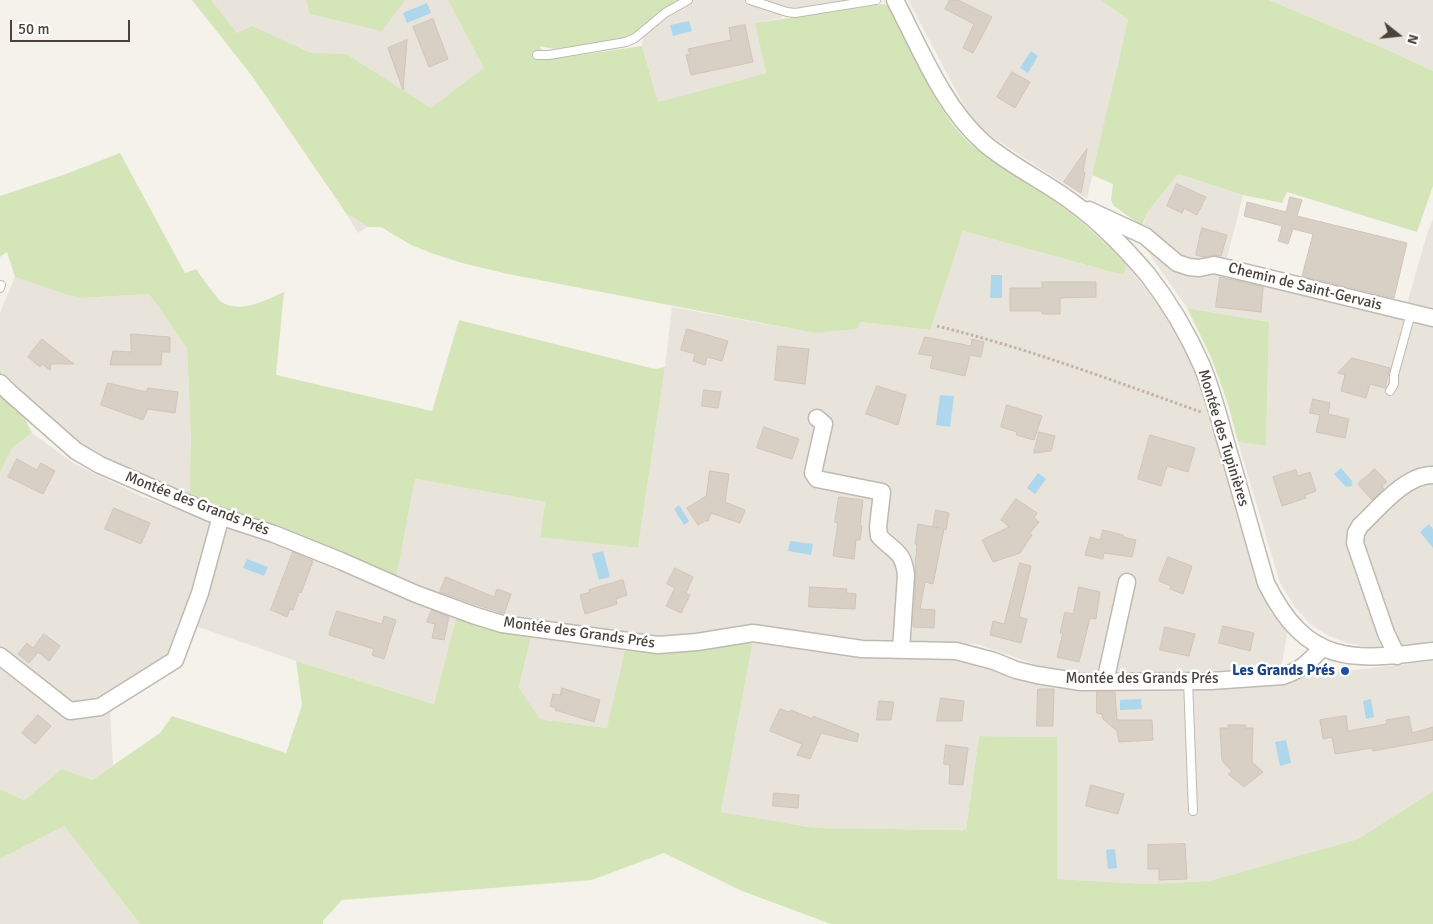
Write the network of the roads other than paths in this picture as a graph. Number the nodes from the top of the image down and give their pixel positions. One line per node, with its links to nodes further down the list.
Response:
1 (688, 0): 5 (lane)
2 (750, 0): 3 (lane)
3 (876, 0)
4 (895, 0): 6 (street, Montée des Tupinières)
5 (537, 55)
6 (1074, 203): 7 (street, Chemin de Saint-Gervais); 15 (street, Montée des Tupinières)
7 (1411, 313): 8 (street, Chemin de Saint-Gervais); 10 (lane)
8 (1433, 318)
9 (0, 383): 13 (street, Montée des Grands Prés)
10 (1390, 391)
11 (817, 418): 16 (street)
12 (1433, 475): 19 (street)
13 (221, 516): 16 (street, Montée des Grands Prés); 18 (street)
14 (1127, 582): 21 (street)
15 (1322, 648): 19 (street, Montée des Tupinières); 20 (street, Montée des Grands Prés)
16 (901, 650): 21 (street, Montée des Grands Prés)
17 (1433, 652): 19 (street, Montée des Tupinières)
18 (0, 656)
19 (1397, 656)
20 (1188, 680): 21 (street, Montée des Grands Prés); 22 (lane)
21 (1105, 682)
22 (1193, 811)

